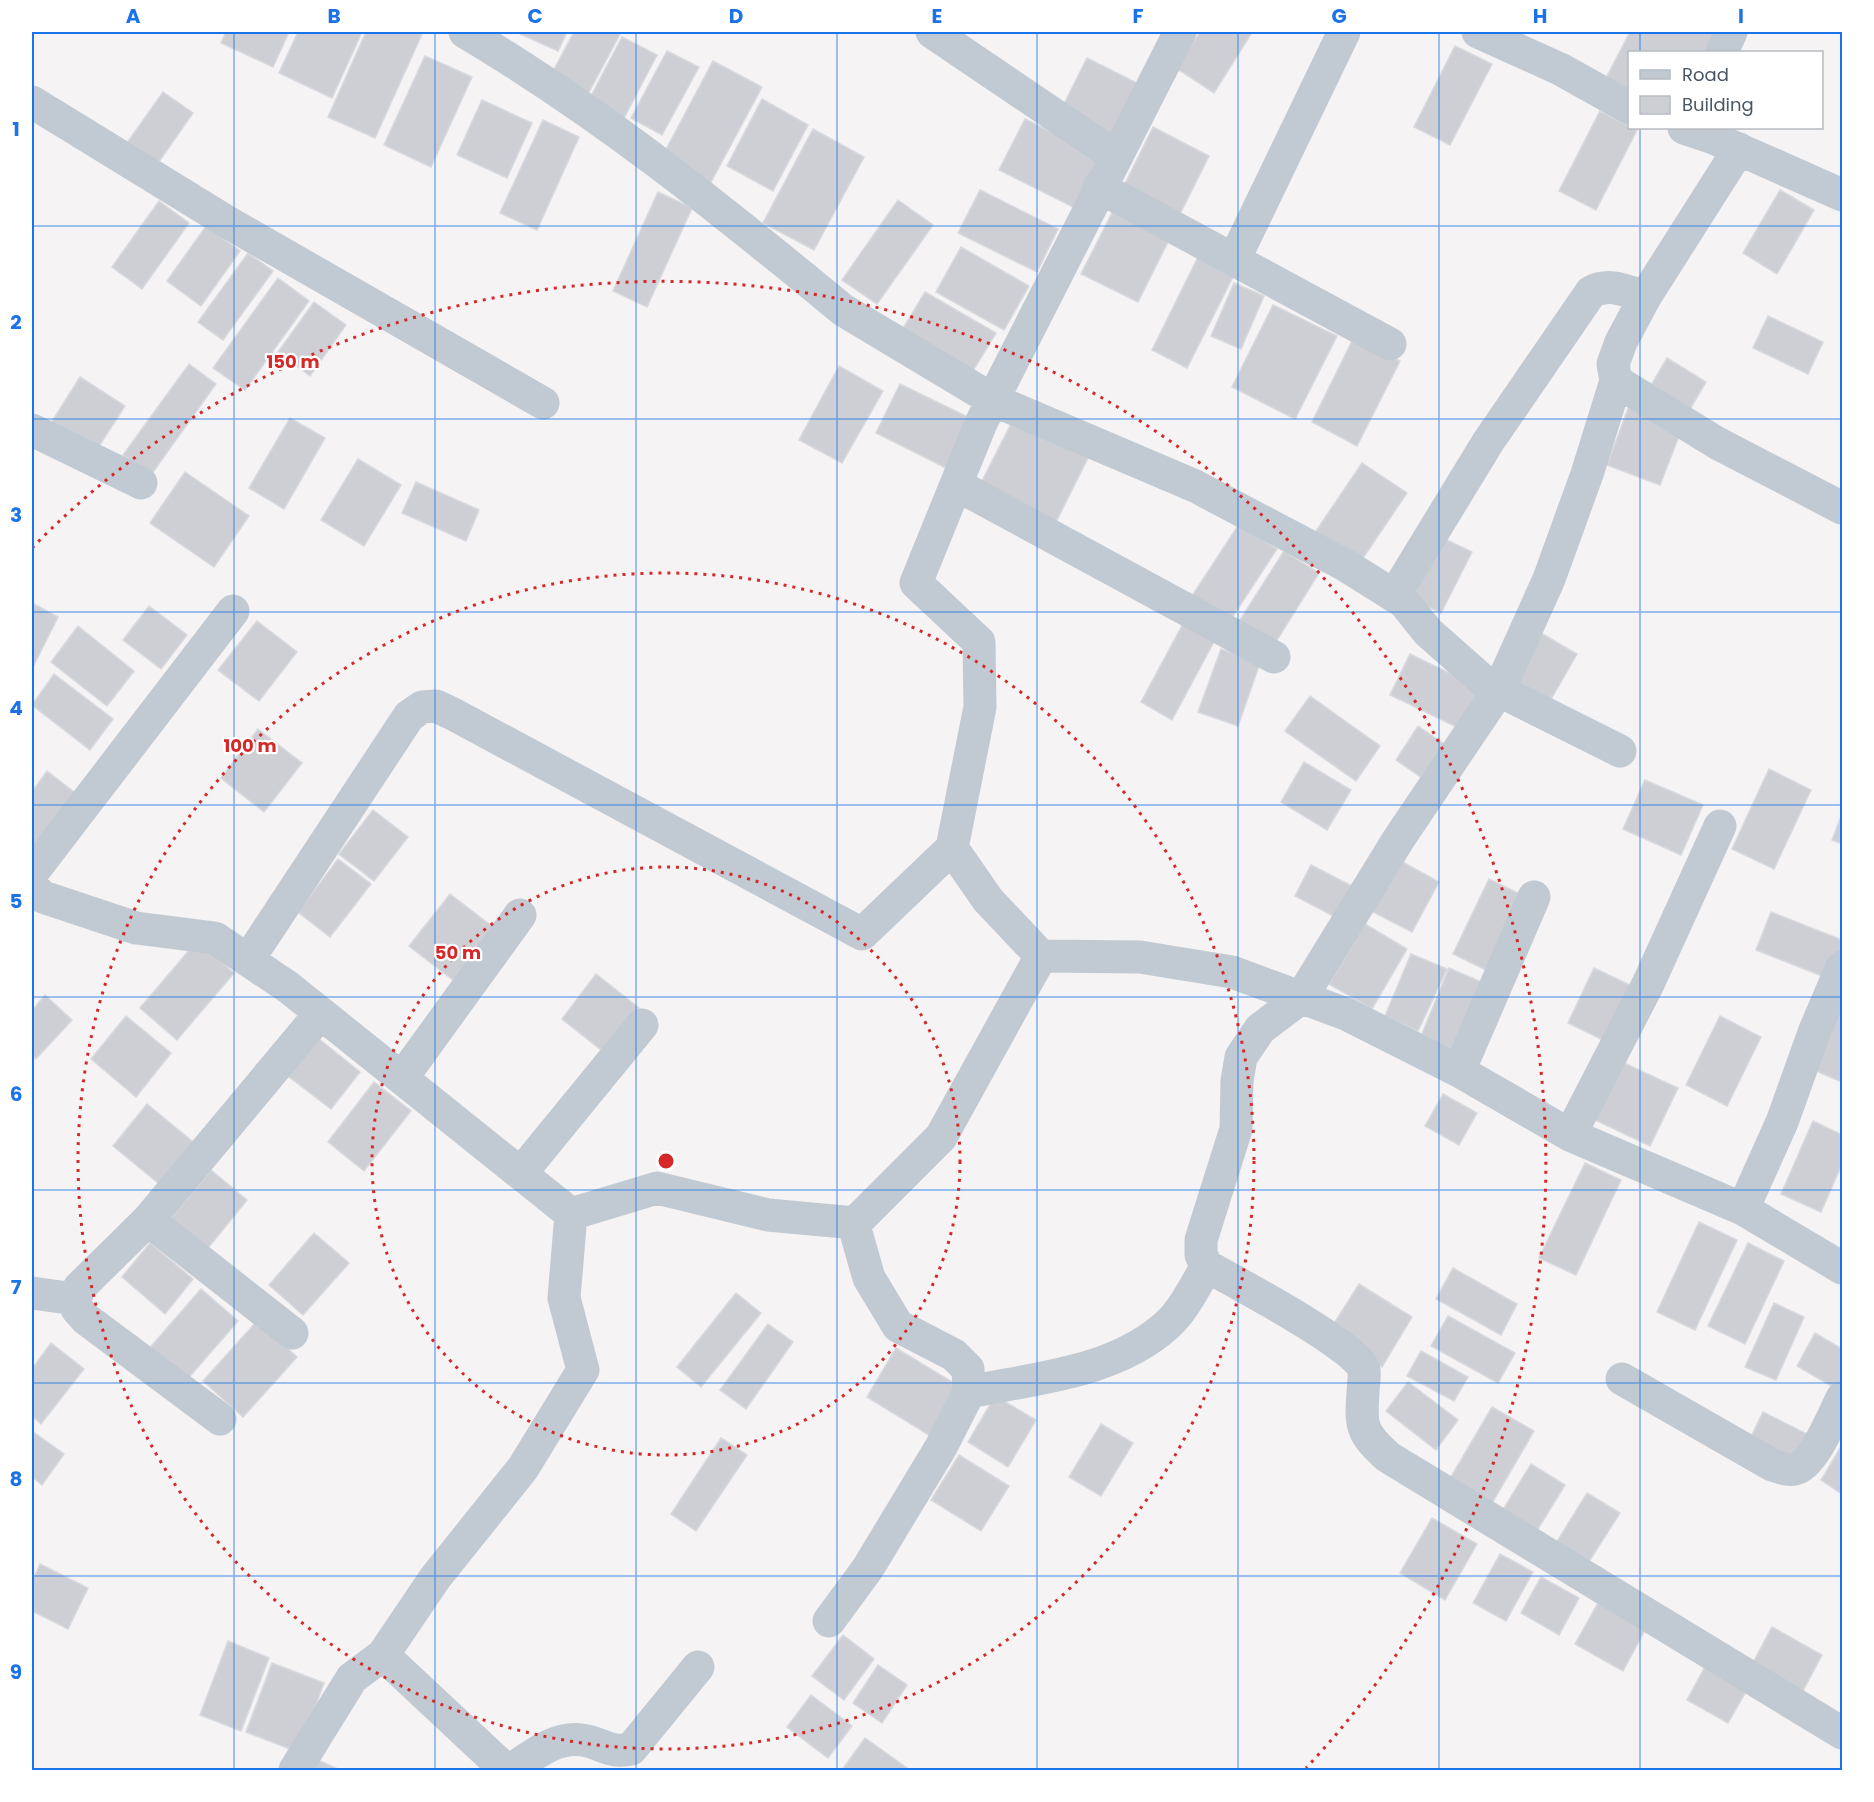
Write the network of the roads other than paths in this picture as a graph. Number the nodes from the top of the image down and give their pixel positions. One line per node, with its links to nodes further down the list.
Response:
1 (465, 32): 19 (street)
2 (932, 32): 12 (street)
3 (1180, 32): 12 (street)
4 (1344, 32): 15 (street)
5 (1478, 32): 9 (street)
6 (1731, 32): 7 (street)
7 (1722, 51)
8 (32, 102): 20 (street)
9 (1628, 107)
10 (1690, 129): 11 (street)
11 (1738, 148): 13 (street); 16 (street)
12 (1115, 156): 14 (street)
13 (1840, 186)
14 (1099, 187): 15 (street); 19 (street)
15 (1234, 260): 17 (street)
16 (1645, 297): 18 (street); 25 (street)
17 (1390, 344)
18 (1616, 381): 24 (street); 28 (street)
19 (993, 400): 23 (street); 25 (street)
20 (543, 403)
21 (32, 430): 22 (street)
22 (141, 483)
23 (957, 485): 27 (street); 31 (street)
24 (1842, 508)
25 (1395, 596): 28 (street)
26 (233, 611): 32 (street)
27 (1274, 657)
28 (1499, 690): 29 (street); 38 (street)
29 (1620, 751)
30 (1720, 826): 43 (street)
31 (952, 848): 35 (street); 36 (street)
32 (34, 892): 36 (street)
33 (1534, 897): 41 (street)
34 (520, 915): 42 (street)
35 (1041, 956): 38 (street); 48 (street)
36 (248, 960): 39 (street)
37 (1842, 967): 45 (street)
38 (1301, 998): 41 (street); 49 (street)
39 (320, 1014): 42 (street); 47 (street)
40 (642, 1025): 44 (street)
41 (1459, 1071): 43 (street)
42 (402, 1078): 44 (street)
43 (1569, 1135): 45 (street)
44 (521, 1173): 46 (street)
45 (1743, 1209): 50 (street)
46 (571, 1214): 48 (street); 59 (street)
47 (148, 1220): 52 (street); 53 (street)
48 (853, 1222): 55 (street)
49 (1208, 1266): 55 (street); 61 (street)
50 (1842, 1268)
51 (32, 1293): 52 (street)
52 (75, 1299): 57 (street)
53 (292, 1333)
54 (1622, 1378): 56 (street)
55 (969, 1392): 58 (street)
56 (1842, 1398)
57 (220, 1419)
58 (829, 1621)
59 (383, 1655): 62 (street); 63 (street)
60 (698, 1667): 63 (street)
61 (1842, 1733)
62 (295, 1770)
63 (508, 1770)

